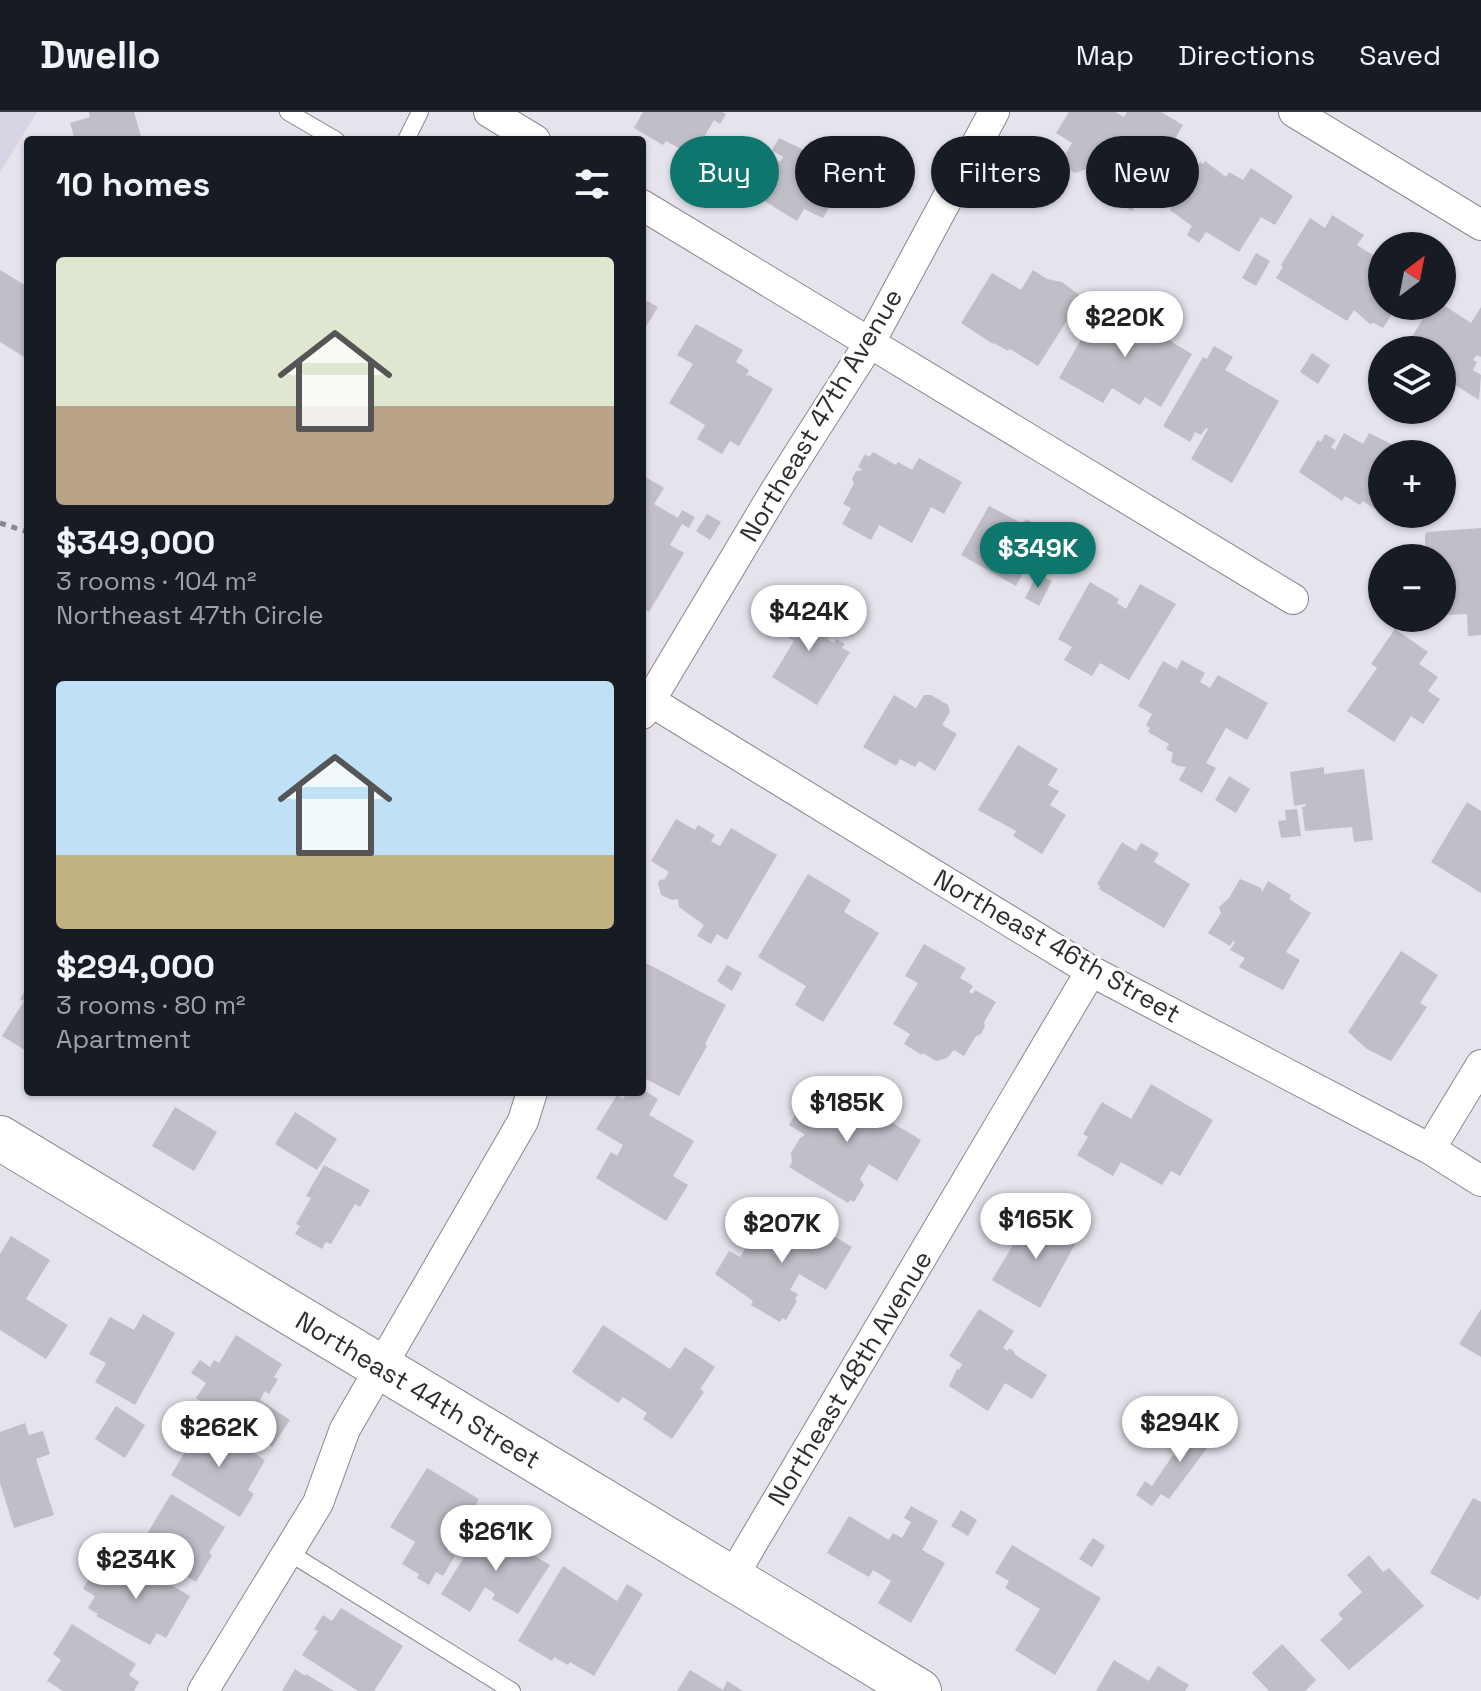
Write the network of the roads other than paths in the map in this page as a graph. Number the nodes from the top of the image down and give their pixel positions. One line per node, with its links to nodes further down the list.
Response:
1 (288, 112): 6 (lane)
2 (420, 112): 7 (lane)
3 (489, 112): 8 (street)
4 (994, 112): 11 (street, Northeast 47th Avenue)
5 (1294, 112): 10 (street)
6 (329, 136)
7 (408, 136)
8 (528, 136)
9 (646, 207): 11 (street)
10 (1481, 225)
11 (869, 344): 12 (street); 13 (street, Northeast 47th Avenue)
12 (1293, 599)
13 (646, 701)
14 (646, 705): 15 (street, Northeast 46th Street)
15 (1091, 971): 19 (street, Northeast 46th Street); 23 (street, Northeast 48th Avenue)
16 (1481, 1065): 19 (street)
17 (531, 1096): 21 (street)
18 (0, 1138): 21 (street, Northeast 44th Street)
19 (1430, 1149): 20 (street, Northeast 46th Street)
20 (1481, 1181)
21 (380, 1368): 22 (street); 23 (street, Northeast 44th Street)
22 (288, 1552): 24 (street); 25 (lane)
23 (731, 1579): 26 (street, Northeast 44th Street)
24 (203, 1691)
25 (512, 1691)
26 (919, 1691)

